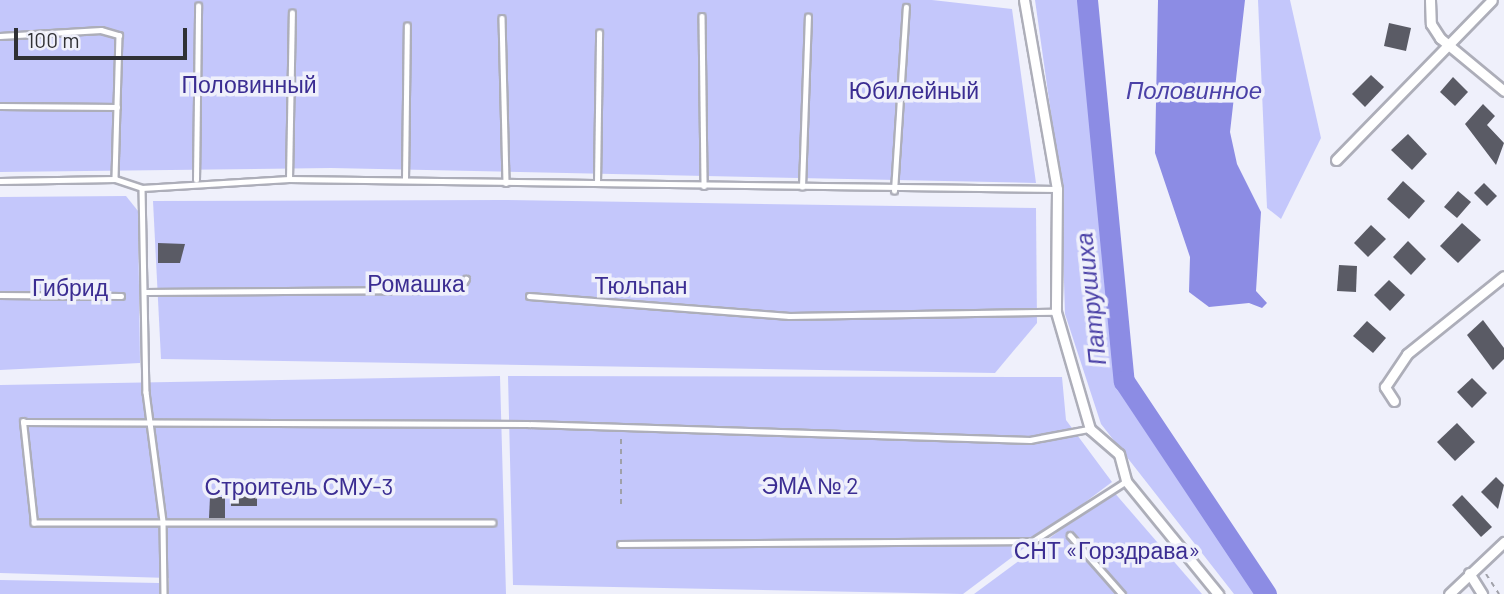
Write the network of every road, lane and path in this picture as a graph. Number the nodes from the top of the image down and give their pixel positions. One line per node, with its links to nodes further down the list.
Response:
1 (1024, 0): 28 (street)
2 (1430, 0): 13 (street)
3 (1492, 0): 13 (street)
4 (198, 6): 20 (lane)
5 (906, 7): 29 (lane)
6 (292, 13): 19 (lane)
7 (702, 16): 25 (lane)
8 (808, 17): 26 (lane)
9 (502, 18): 23 (lane)
10 (407, 26): 21 (lane)
11 (599, 33): 24 (lane)
12 (0, 36): 16 (lane)
13 (1448, 44): 14 (street); 17 (street)
14 (1504, 91)
15 (0, 106): 16 (lane)
16 (117, 107): 18 (lane)
17 (1336, 160)
18 (116, 179): 22 (lane); 27 (lane)
19 (289, 179): 20 (lane); 21 (lane)
20 (196, 180): 27 (lane)
21 (405, 180): 23 (lane)
22 (0, 181)
23 (506, 183): 24 (lane)
24 (597, 183): 25 (lane)
25 (704, 186): 26 (lane)
26 (802, 187): 29 (lane)
27 (142, 188): 32 (lane)
28 (1057, 189): 29 (lane); 36 (street)
29 (894, 191)
30 (1504, 276): 37 (street)
31 (466, 279): 32 (lane)
32 (146, 292): 38 (lane)
33 (0, 295): 34 (lane)
34 (121, 296)
35 (529, 296): 36 (lane)
36 (1056, 312): 40 (street)
37 (1394, 401)
38 (150, 417): 39 (lane); 43 (lane); 43 (lane)
39 (621, 428): 40 (lane); 42 (path)
40 (1090, 429): 41 (street)
41 (1126, 481): 47 (lane); 52 (street)
42 (621, 504)
43 (163, 522): 44 (lane); 50 (lane)
44 (493, 523)
45 (1070, 535): 51 (lane)
46 (1504, 542): 49 (street)
47 (620, 544)
48 (1483, 570): 55 (path)
49 (1469, 573): 53 (street); 54 (street)
50 (164, 594)
51 (1122, 594)
52 (1218, 594)
53 (1449, 594)
54 (1482, 594)
55 (1499, 594)

